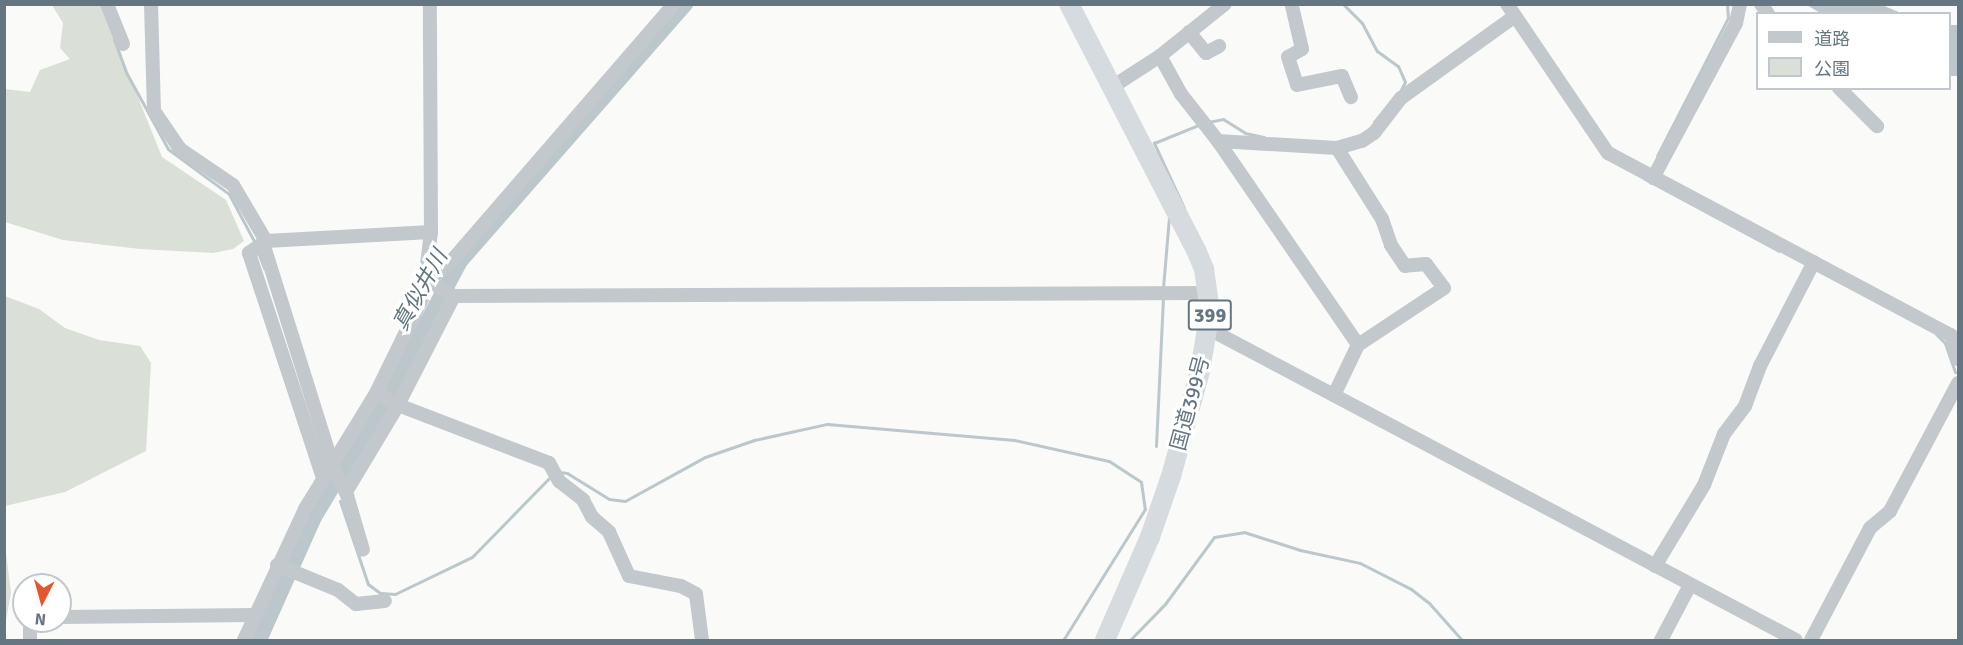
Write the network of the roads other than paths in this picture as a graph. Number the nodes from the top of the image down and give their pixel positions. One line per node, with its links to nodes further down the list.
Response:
1 (107, 4): 11 (street)
2 (151, 4): 22 (street)
3 (430, 4): 21 (street)
4 (674, 4): 24 (street)
5 (1069, 4): 14 (highway, 国道399号 / 399)
6 (1225, 4): 10 (street)
7 (1740, 4): 20 (street)
8 (1291, 5): 16 (street)
9 (1511, 10): 19 (street); 20 (street)
10 (1189, 32): 12 (street); 13 (street)
11 (123, 44)
12 (1219, 46)
13 (1161, 56): 14 (street); 18 (street)
14 (1112, 87): 25 (highway, 国道399号 / 399)
15 (1841, 90): 17 (street)
16 (1351, 97)
17 (1877, 126)
18 (1218, 141): 19 (street); 28 (street)
19 (1337, 148): 28 (street)
20 (1653, 177): 23 (street)
21 (431, 232): 22 (street); 24 (street)
22 (261, 244): 34 (street)
23 (1812, 266): 29 (street); 38 (street)
24 (430, 282): 26 (street); 31 (street)
25 (1209, 293): 26 (street); 27 (highway, 国道399号 / 399)
26 (452, 295): 33 (street)
27 (1209, 329): 32 (street); 45 (highway, 国道399号 / 399)
28 (1358, 345): 32 (street)
29 (1959, 359)
30 (1959, 383): 48 (street)
31 (377, 393): 33 (street); 34 (street)
32 (1334, 395): 38 (street)
33 (396, 404): 35 (street); 44 (street)
34 (330, 472): 35 (street); 37 (street)
35 (345, 490): 36 (street)
36 (363, 550)
37 (279, 566): 40 (street); 41 (street)
38 (1655, 566): 39 (street)
39 (1690, 585): 46 (street); 47 (street)
40 (385, 601)
41 (255, 615): 42 (street); 43 (street)
42 (72, 617)
43 (244, 640)
44 (702, 640)
45 (1105, 640)
46 (1661, 640)
47 (1796, 640)
48 (1810, 640)

